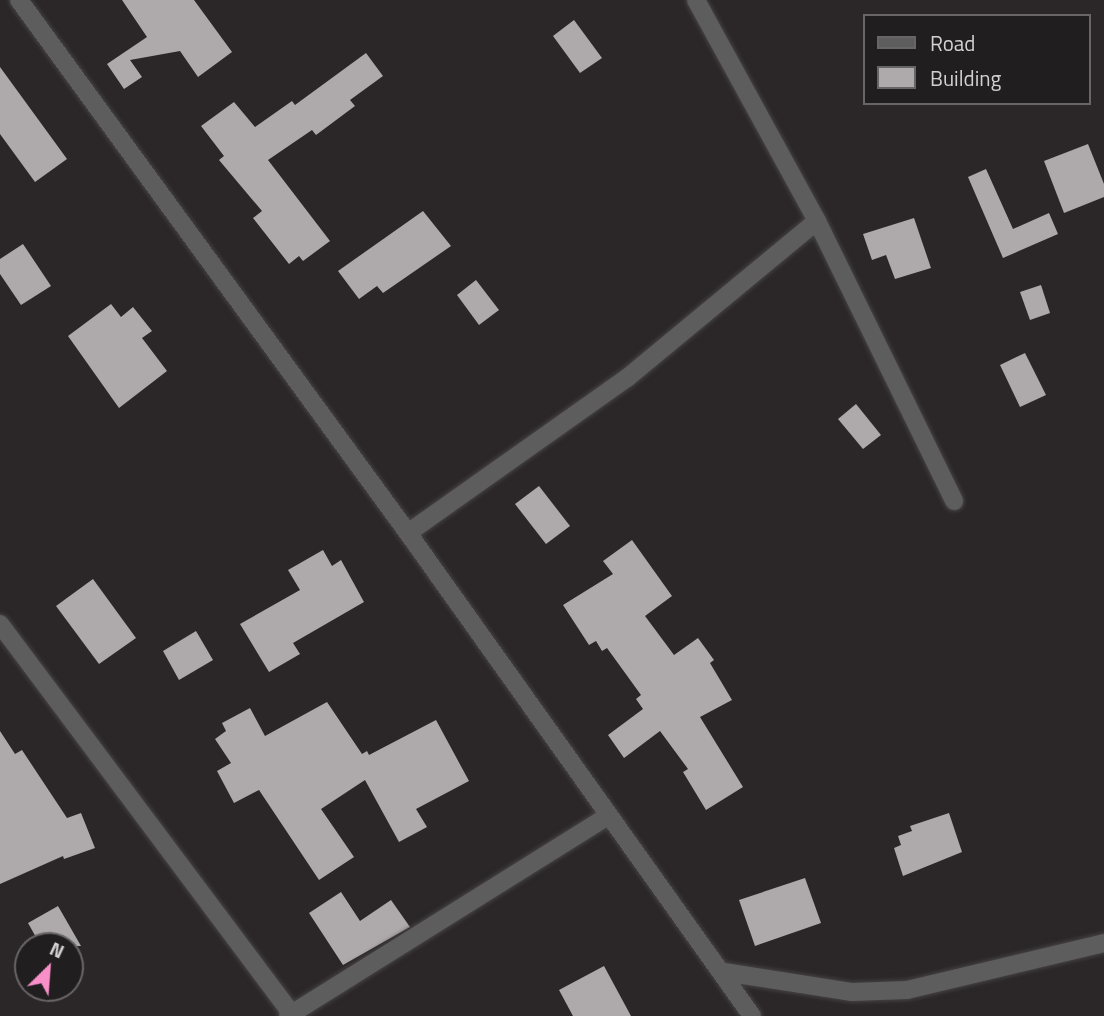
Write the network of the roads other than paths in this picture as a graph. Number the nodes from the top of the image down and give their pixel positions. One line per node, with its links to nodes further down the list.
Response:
1 (19, 0): 5 (street)
2 (696, 0): 3 (street)
3 (817, 220): 4 (street); 5 (street)
4 (954, 502)
5 (408, 533): 7 (street)
6 (0, 624): 10 (street)
7 (607, 817): 9 (street); 10 (street)
8 (1104, 943): 9 (street)
9 (724, 972): 11 (street)
10 (291, 1015)
11 (752, 1016)

